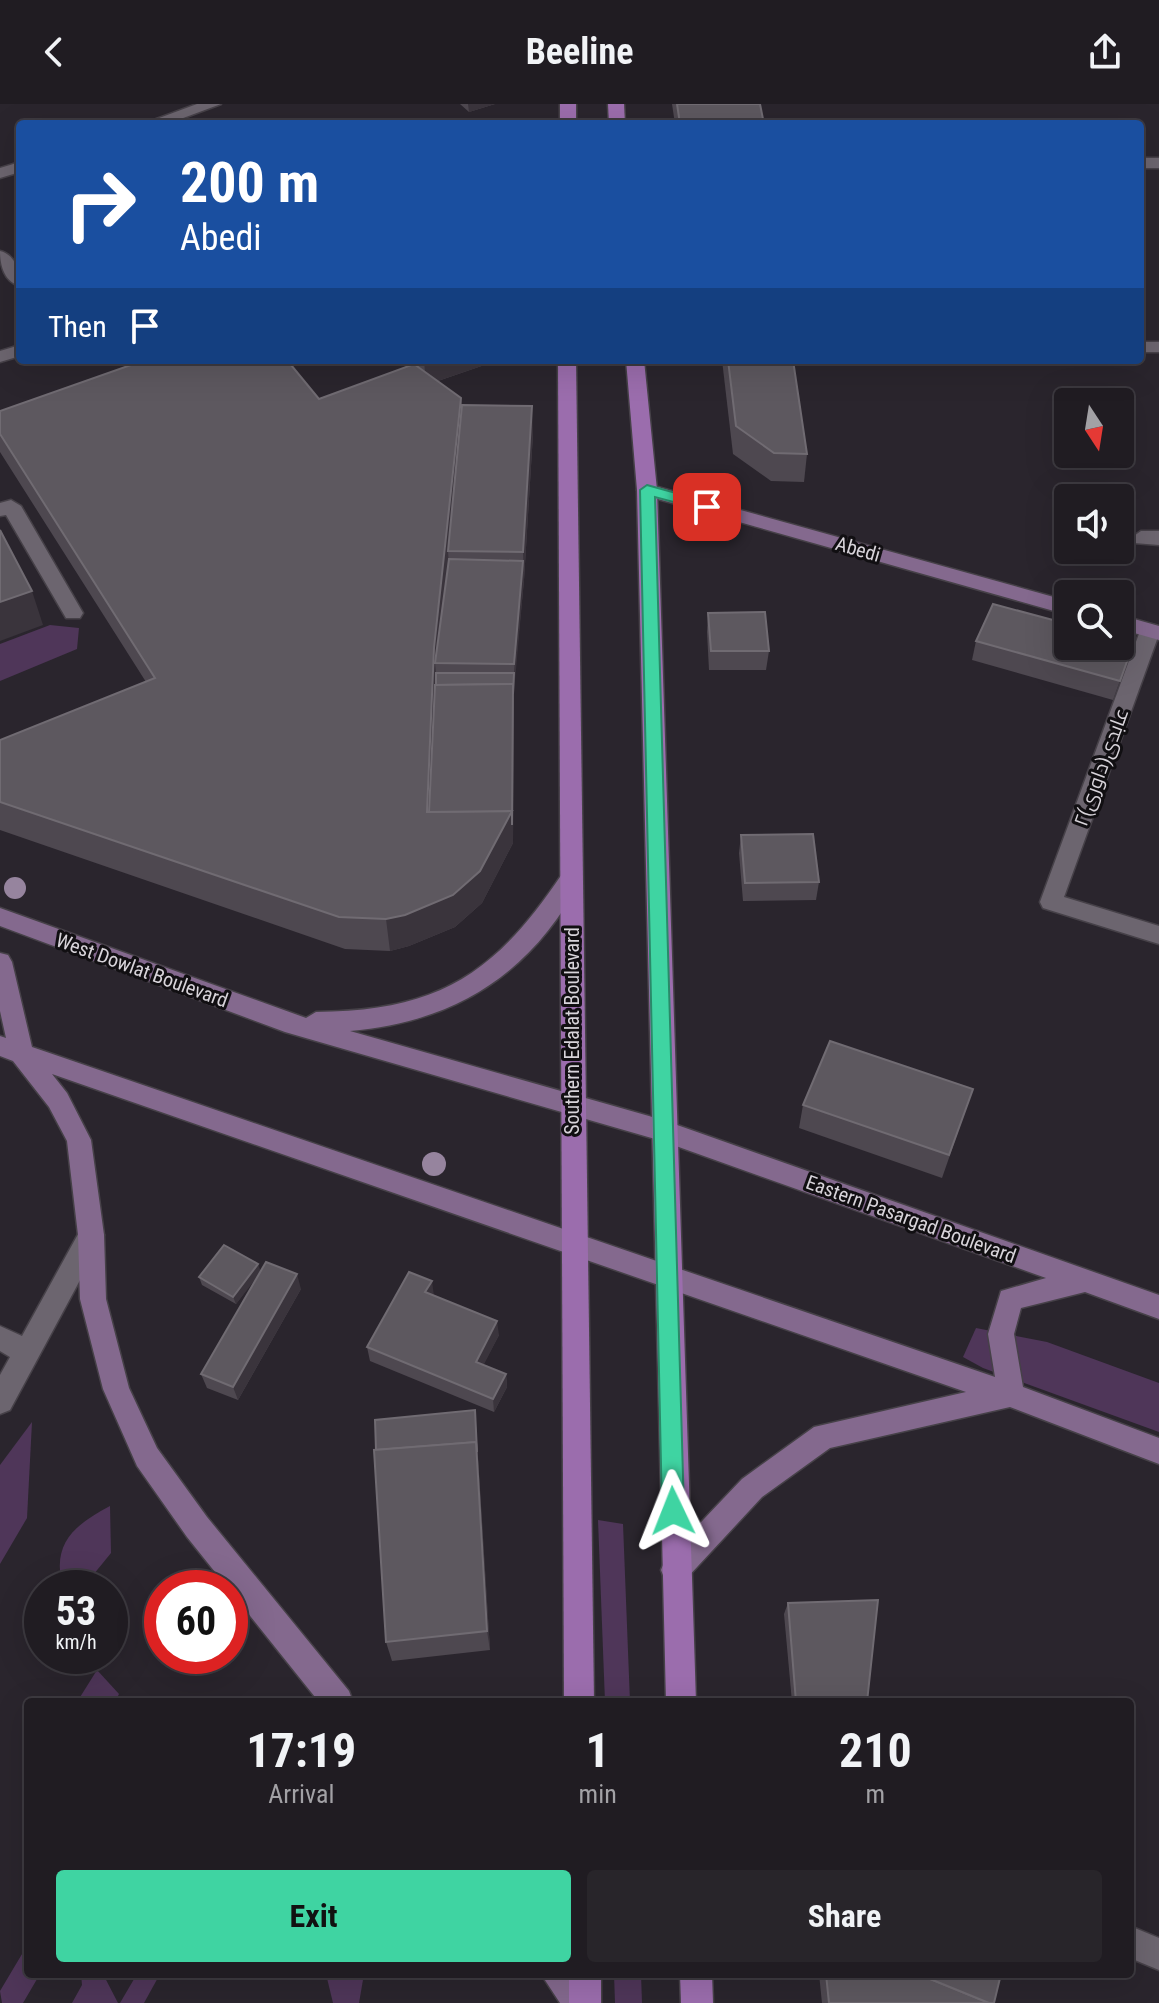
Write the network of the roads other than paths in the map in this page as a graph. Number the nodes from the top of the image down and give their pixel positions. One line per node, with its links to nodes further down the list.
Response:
1 (213, 104): 2 (street)
2 (163, 120)
3 (0, 256): 4 (street)
4 (16, 276)
5 (567, 364): 13 (main road, Southern Edalat Boulevard)
6 (635, 364): 7 (main road)
7 (647, 490): 9 (main road, Abedi); 20 (main road)
8 (0, 510): 10 (street)
9 (1054, 604)
10 (73, 613)
11 (1134, 626): 12 (main road)
12 (1155, 632): 15 (street, ۲عابدی(داوری))
13 (570, 880): 17 (main road); 19 (main road, Southern Edalat Boulevard)
14 (0, 917): 17 (main road, West Dowlat Boulevard)
15 (1159, 935)
16 (0, 962): 18 (main road)
17 (285, 1022): 19 (main road, Eastern Pasargad Boulevard)
18 (11, 1050): 21 (main road); 22 (main road)
19 (572, 1104): 20 (main road, Eastern Pasargad Boulevard); 22 (main road, Southern Edalat Boulevard)
20 (663, 1131): 23 (main road); 24 (main road, Eastern Pasargad Boulevard)
21 (91, 1235): 27 (street); 32 (main road)
22 (574, 1245): 23 (main road); 33 (main road, Southern Edalat Boulevard)
23 (667, 1276): 28 (main road); 31 (main road)
24 (1085, 1281): 25 (main road, Eastern Pasargad Boulevard); 28 (main road)
25 (1159, 1307)
26 (0, 1338): 27 (street)
27 (27, 1352): 29 (street)
28 (1011, 1395): 30 (main road); 31 (main road)
29 (0, 1401)
30 (1159, 1451)
31 (675, 1570): 34 (main road)
32 (335, 1698)
33 (579, 1698)
34 (681, 1698)
35 (1134, 1944): 36 (street)
36 (1159, 1954)
37 (561, 1978): 40 (main road)
38 (585, 1978): 40 (main road)
39 (696, 1978): 41 (main road)
40 (583, 2003)
41 (697, 2003)

